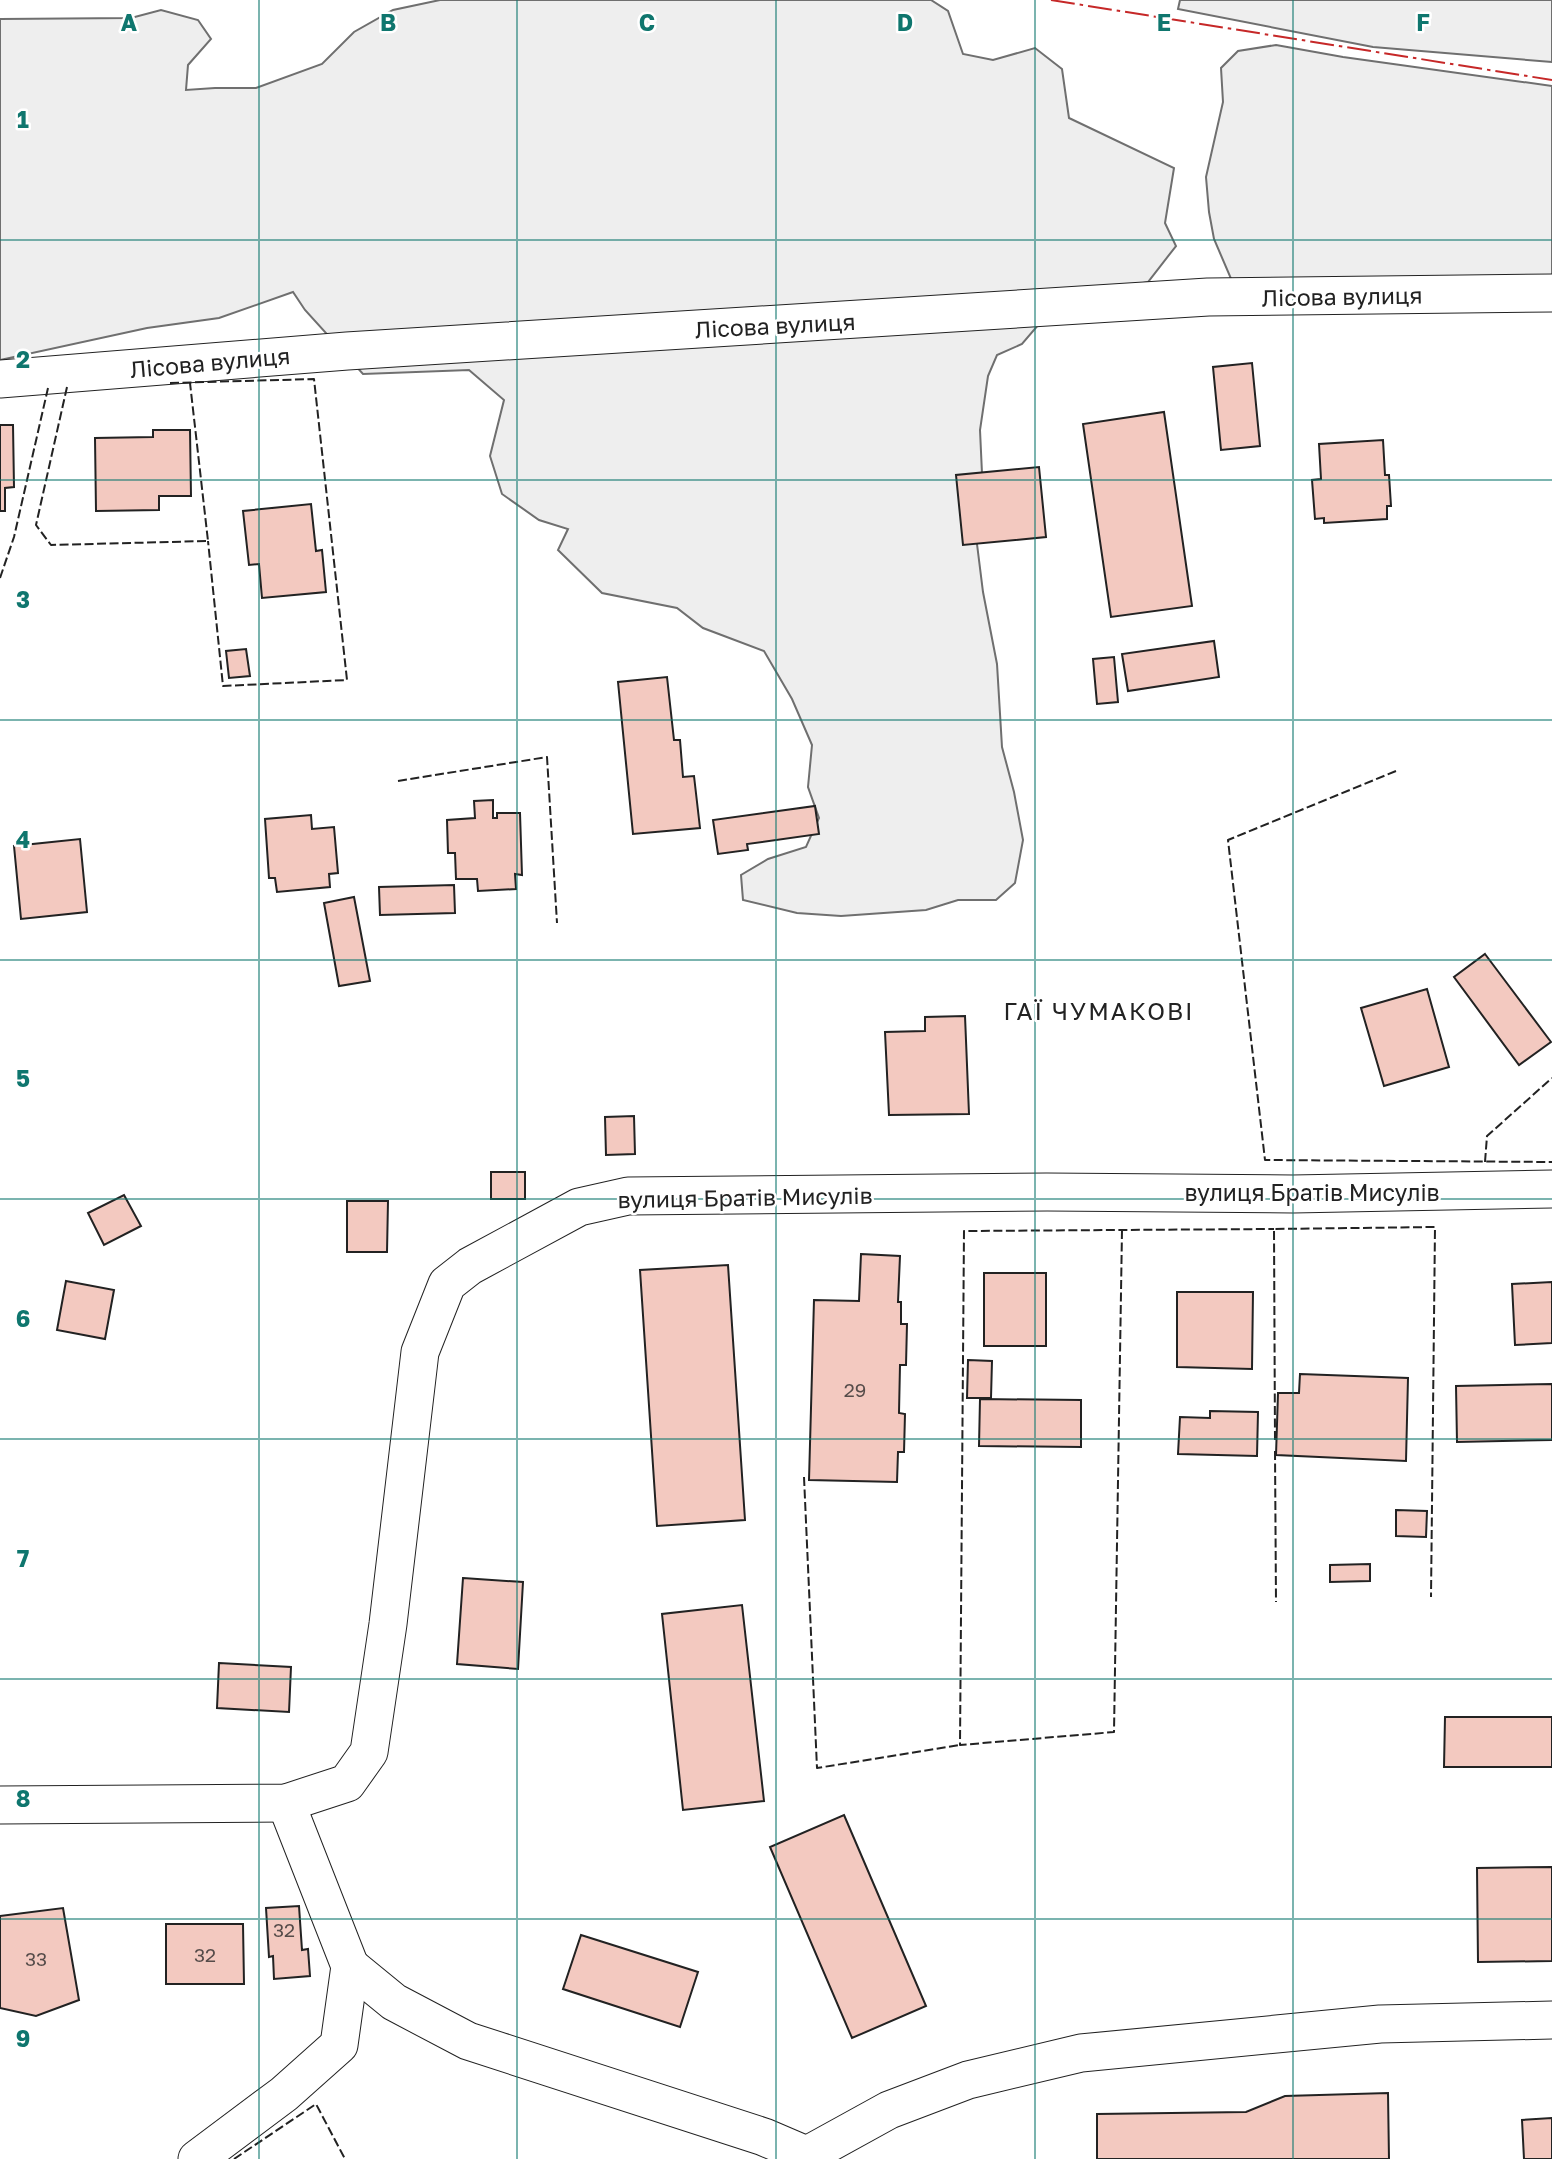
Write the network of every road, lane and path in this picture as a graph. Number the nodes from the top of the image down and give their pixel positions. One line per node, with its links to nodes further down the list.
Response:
1 (1552, 293): 2 (street, Лісова вулиця)
2 (0, 379)
3 (1552, 1189): 4 (street, вулиця Братів Мисулів)
4 (286, 1803): 5 (street, вулиця Братів Мисулів); 6 (street)
5 (0, 1805)
6 (350, 1966): 8 (street); 9 (street)
7 (1552, 2020): 8 (street)
8 (803, 2157)
9 (197, 2159)

